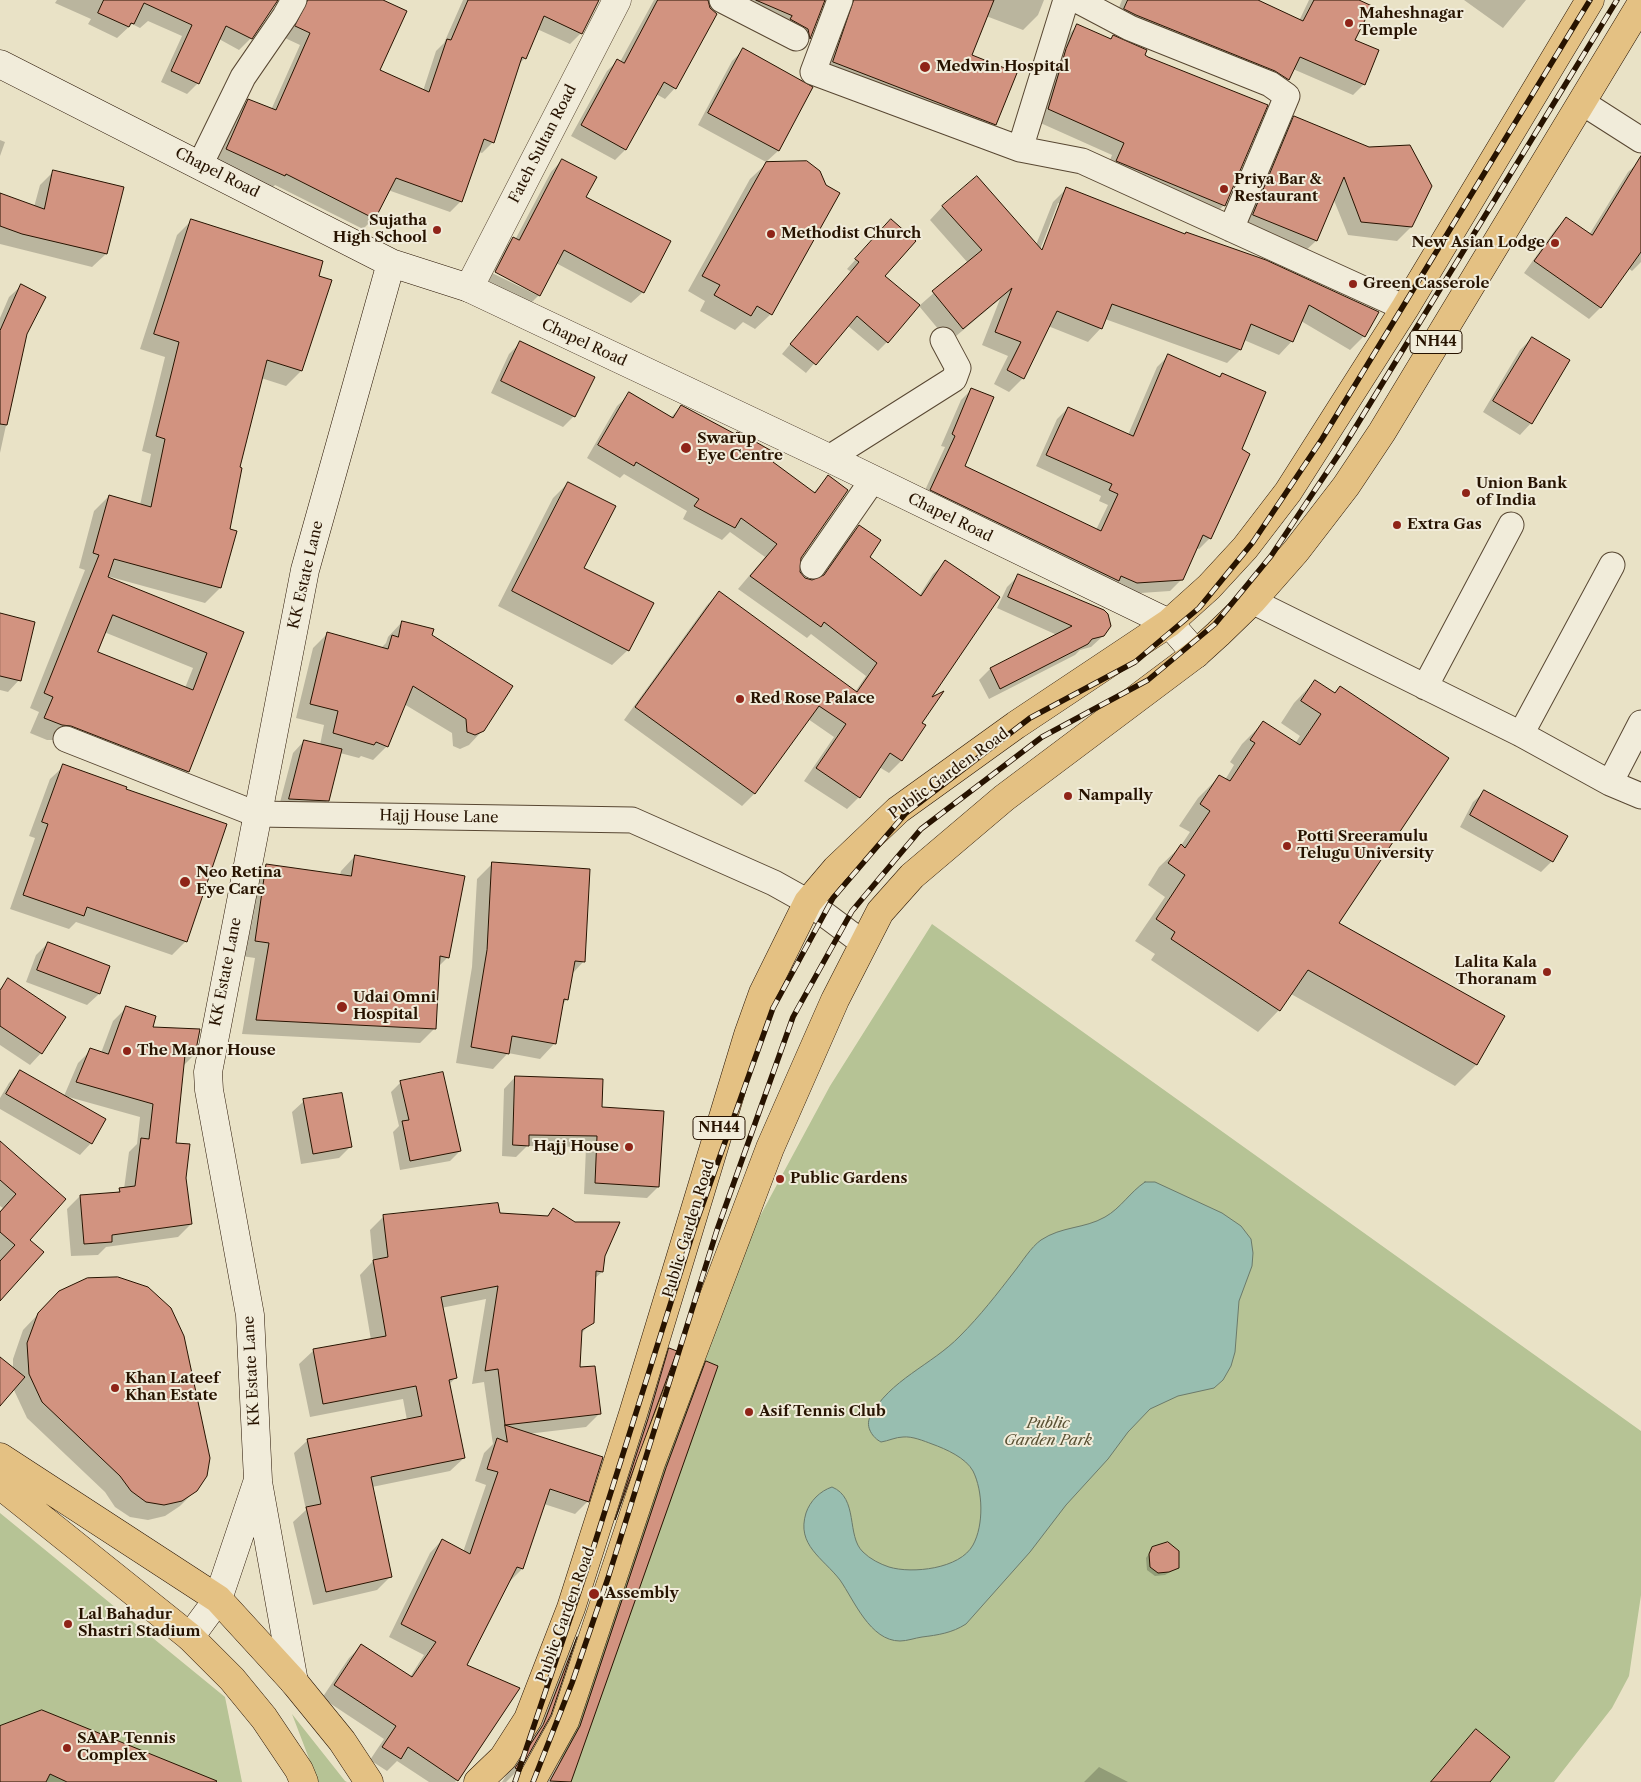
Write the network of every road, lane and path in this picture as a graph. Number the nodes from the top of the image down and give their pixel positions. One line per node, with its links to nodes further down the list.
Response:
1 (294, 0): 14 (street)
2 (617, 0): 17 (main road, Fateh Sultan Road)
3 (722, 0): 9 (street)
4 (840, 0): 13 (street)
5 (1066, 0): 13 (street)
6 (1077, 0): 15 (street)
7 (1590, 0): 18 (main road, NH44)
8 (1641, 4): 11 (main road, NH44)
9 (796, 38)
10 (0, 64): 14 (main road, Chapel Road)
11 (1582, 103): 12 (street); 25 (main road, NH44)
12 (1641, 140)
13 (1020, 149): 15 (street)
14 (200, 165): 16 (main road, Chapel Road)
15 (1231, 230): 18 (street)
16 (391, 263): 17 (main road, Chapel Road); 34 (main road, KK Estate Lane)
17 (469, 288): 20 (main road, Chapel Road)
18 (1405, 308): 26 (main road, NH44)
19 (943, 340): 20 (street)
20 (829, 458): 21 (main road, Chapel Road)
21 (872, 480): 24 (street); 26 (main road, Chapel Road)
22 (1510, 525): 28 (street)
23 (1612, 565): 30 (street)
24 (813, 566)
25 (1252, 601): 27 (main road, NH44); 28 (street)
26 (1169, 622): 27 (main road); 35 (main road, Public Garden Road / NH44)
27 (1196, 654): 36 (main road, NH44)
28 (1425, 688): 30 (street)
29 (1641, 723): 32 (street)
30 (1521, 734): 32 (street)
31 (66, 739): 34 (street, Hajj House Lane)
32 (1610, 783): 33 (street)
33 (1641, 796)
34 (256, 814): 35 (street, Hajj House Lane); 38 (main road, KK Estate Lane)
35 (808, 902): 36 (street, Hajj House Lane); 45 (main road, Public Garden Road / NH44)
36 (863, 943): 46 (main road, NH44)
37 (0, 1457): 40 (main road)
38 (258, 1480): 40 (main road, KK Estate Lane); 42 (main road)
39 (0, 1485): 41 (main road)
40 (218, 1599): 41 (main road, KK Estate Lane); 42 (main road)
41 (190, 1637): 43 (main road)
42 (294, 1682): 44 (main road)
43 (304, 1782)
44 (369, 1782)
45 (478, 1782)
46 (532, 1782)

